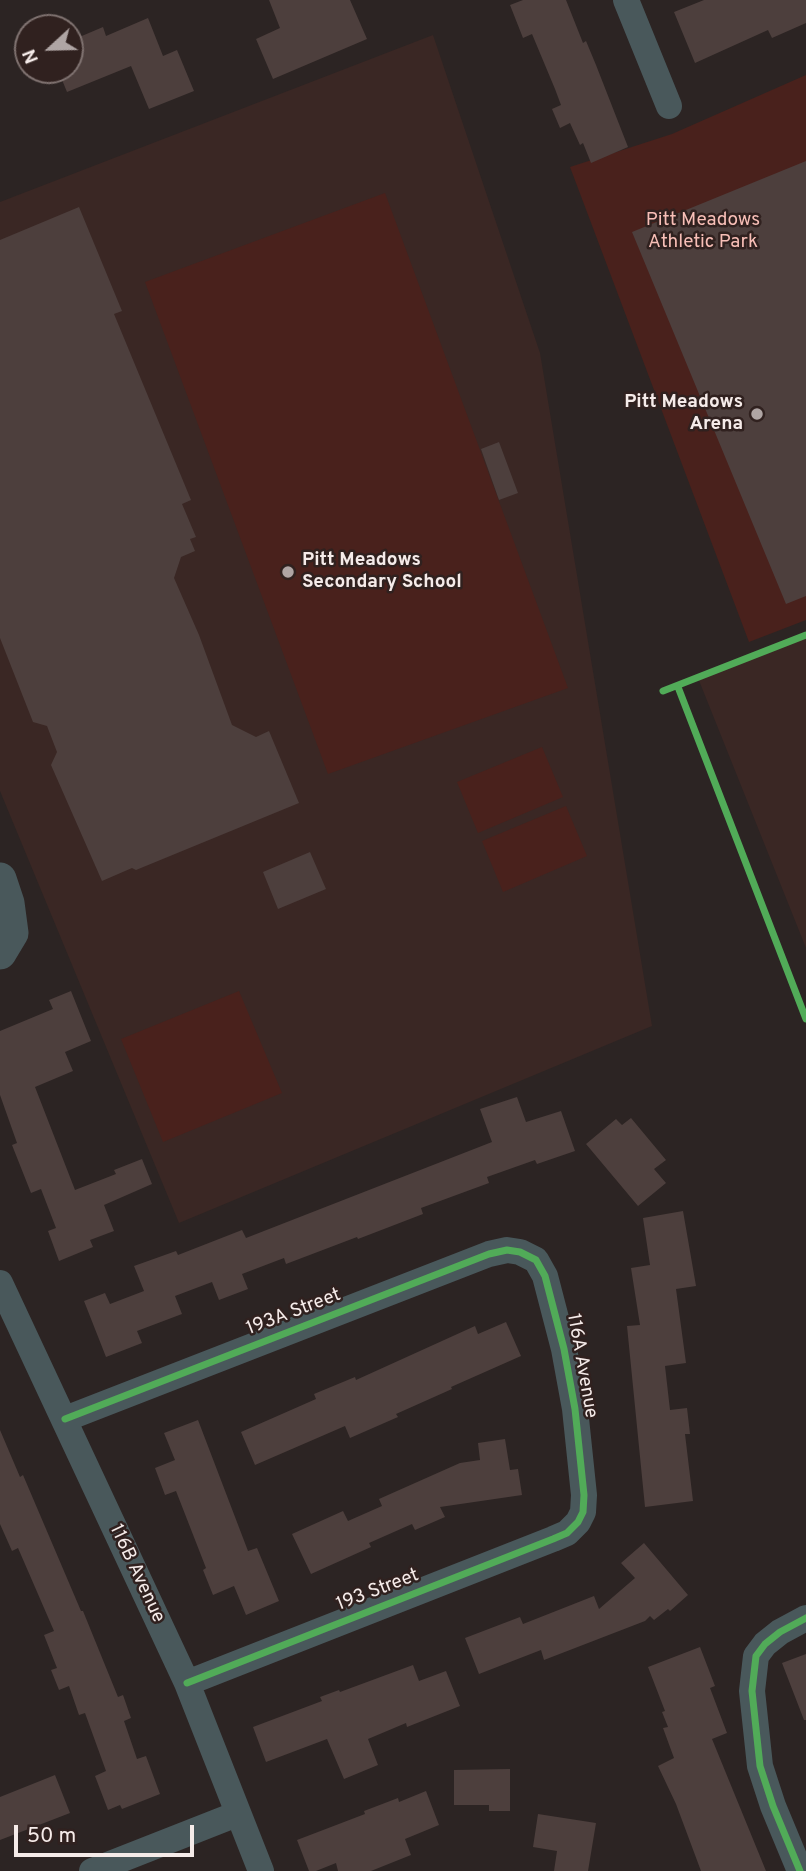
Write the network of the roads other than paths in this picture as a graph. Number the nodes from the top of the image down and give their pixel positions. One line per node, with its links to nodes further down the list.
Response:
1 (626, 0): 2 (street)
2 (669, 106)
3 (0, 879): 4 (street)
4 (6, 943)
5 (536, 1259): 7 (street, 193A Street); 8 (street, 116A Avenue)
6 (0, 1285): 7 (street, 116B Avenue)
7 (65, 1419): 10 (street, 116B Avenue)
8 (578, 1522): 10 (street, 193 Street)
9 (806, 1618): 14 (street)
10 (187, 1683): 11 (street, 116B Avenue)
11 (237, 1814): 12 (street); 13 (street, 116B Avenue)
12 (92, 1871)
13 (261, 1871)
14 (800, 1871)

